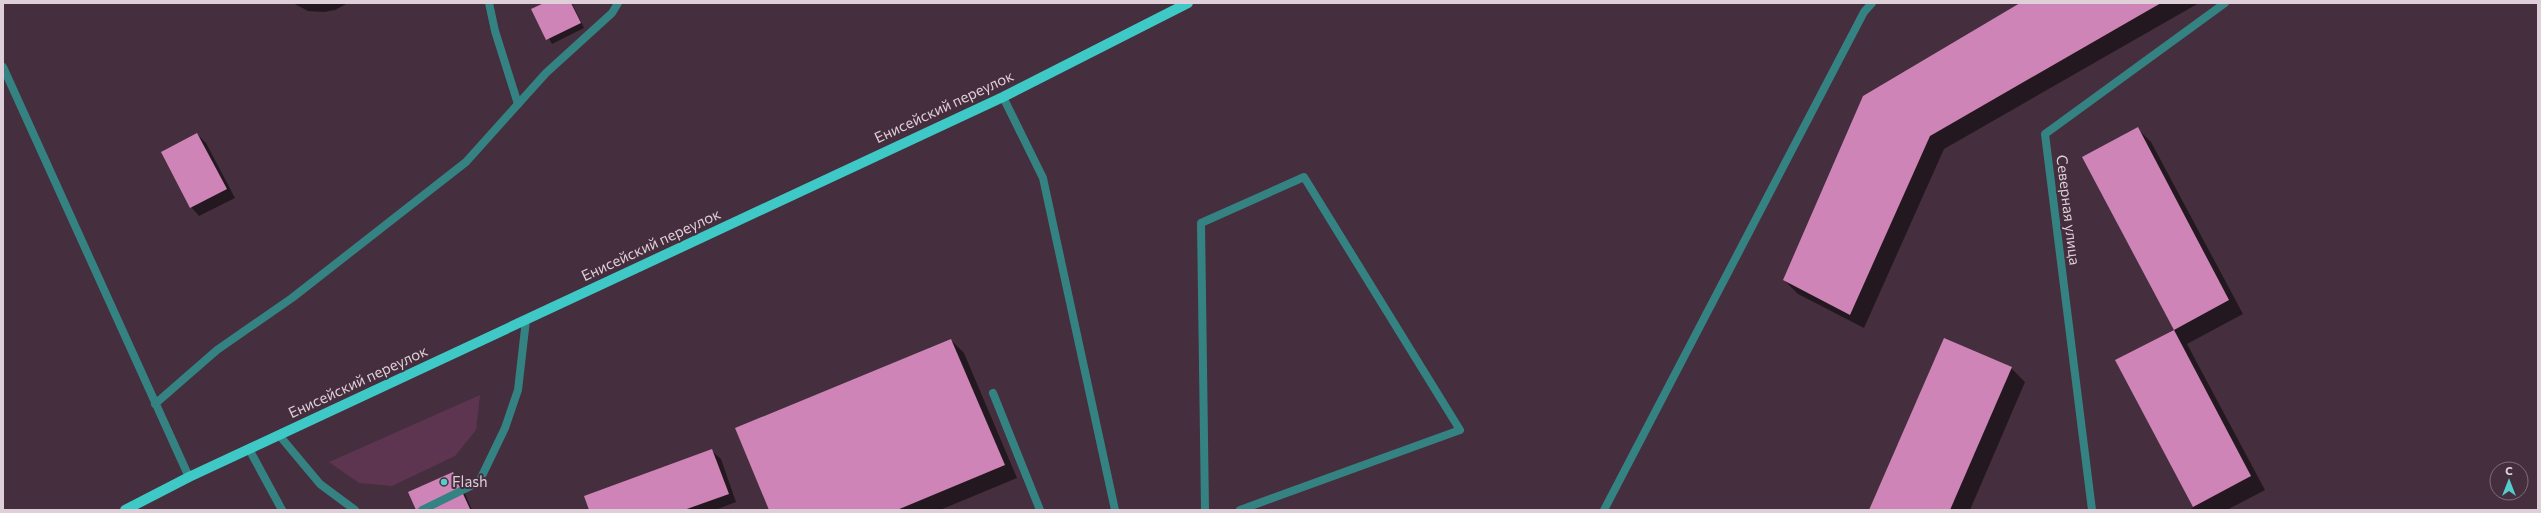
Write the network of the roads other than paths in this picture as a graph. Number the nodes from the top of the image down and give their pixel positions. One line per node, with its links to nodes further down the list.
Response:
1 (489, 3): 8 (street)
2 (618, 3): 8 (street)
3 (1188, 3): 7 (main road, Енисейский переулок)
4 (1872, 3): 23 (street)
5 (2225, 3): 24 (street, Северная улица)
6 (3, 67): 11 (street)
7 (1003, 97): 9 (main road, Енисейский переулок); 20 (street)
8 (518, 104): 11 (street)
9 (526, 320): 12 (main road, Енисейский переулок); 18 (street)
10 (993, 394): 19 (street)
11 (155, 404): 14 (street)
12 (279, 435): 13 (main road, Енисейский переулок); 17 (street)
13 (249, 449): 14 (main road, Енисейский переулок); 16 (street)
14 (189, 477): 15 (main road, Енисейский переулок)
15 (125, 510)
16 (282, 510)
17 (355, 510)
18 (422, 510)
19 (1040, 510)
20 (1115, 510)
21 (1205, 510): 22 (street)
22 (1240, 510)
23 (1604, 510)
24 (2092, 510)

